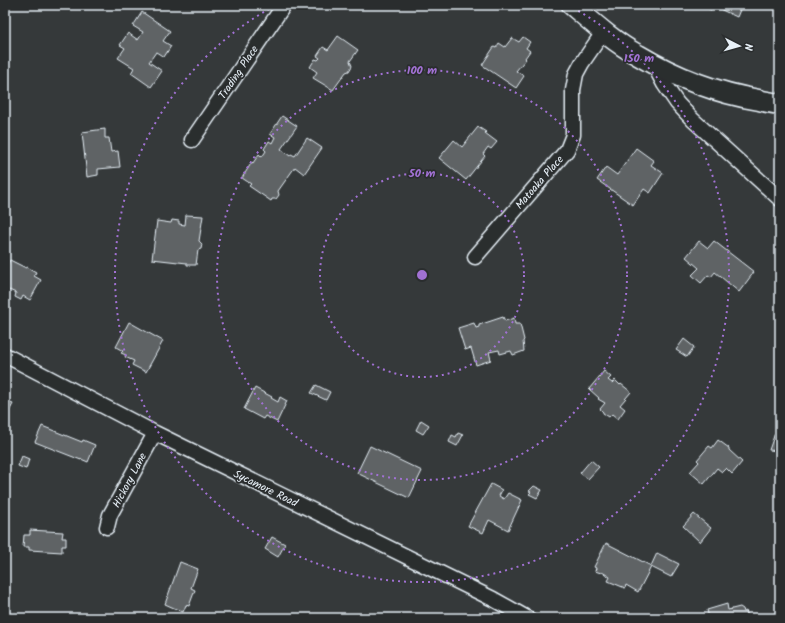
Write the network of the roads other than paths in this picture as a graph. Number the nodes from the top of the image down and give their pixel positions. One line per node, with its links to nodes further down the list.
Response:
1 (284, 5): 6 (street, Trading Place)
2 (572, 5): 3 (street)
3 (604, 31): 4 (street); 8 (street, Matoaka Place)
4 (653, 64): 5 (street); 7 (street)
5 (780, 104)
6 (192, 140)
7 (780, 198)
8 (475, 257)
9 (5, 355): 10 (street, Sycamore Road)
10 (155, 433): 11 (street, Hickory Lane); 12 (street, Sycamore Road)
11 (107, 527)
12 (527, 618)

